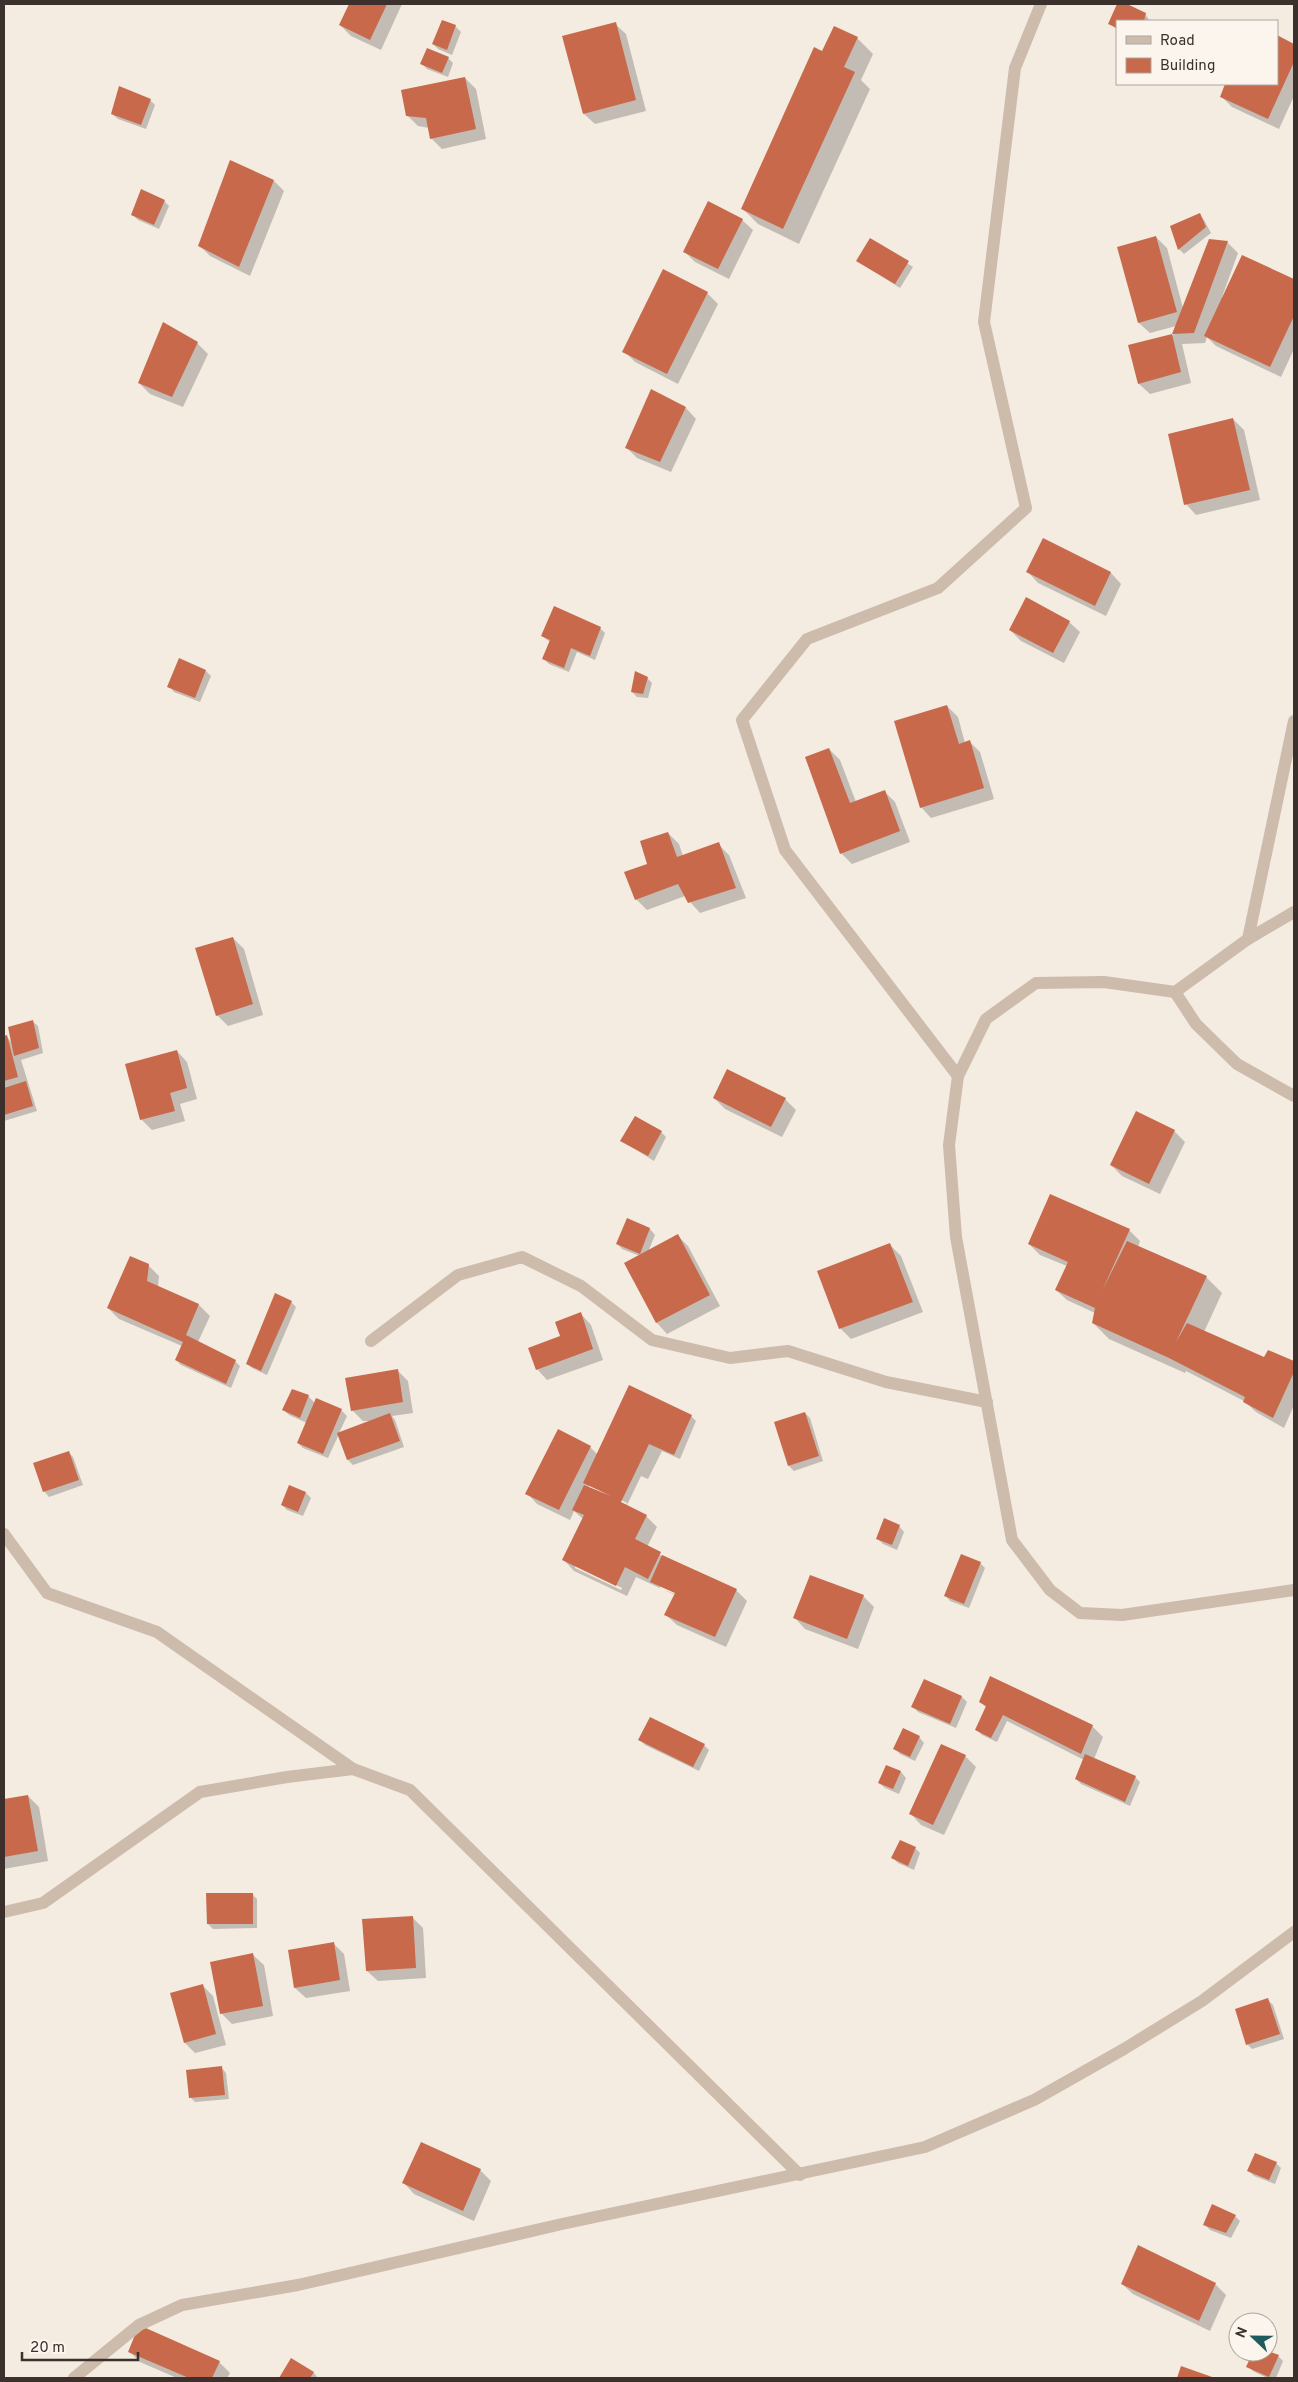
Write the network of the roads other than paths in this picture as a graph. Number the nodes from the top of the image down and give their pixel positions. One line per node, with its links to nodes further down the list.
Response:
1 (1041, 4): 6 (street)
2 (1294, 722): 4 (street)
3 (1294, 912): 4 (street)
4 (1248, 939): 5 (street)
5 (1175, 992): 6 (street); 7 (street)
6 (958, 1076): 9 (street)
7 (1294, 1096)
8 (371, 1341): 9 (street)
9 (987, 1402): 11 (street)
10 (4, 1534): 12 (street)
11 (1294, 1590)
12 (353, 1769): 13 (street); 15 (street)
13 (4, 1912)
14 (1294, 1932): 15 (street)
15 (800, 2175): 16 (street)
16 (74, 2378)

